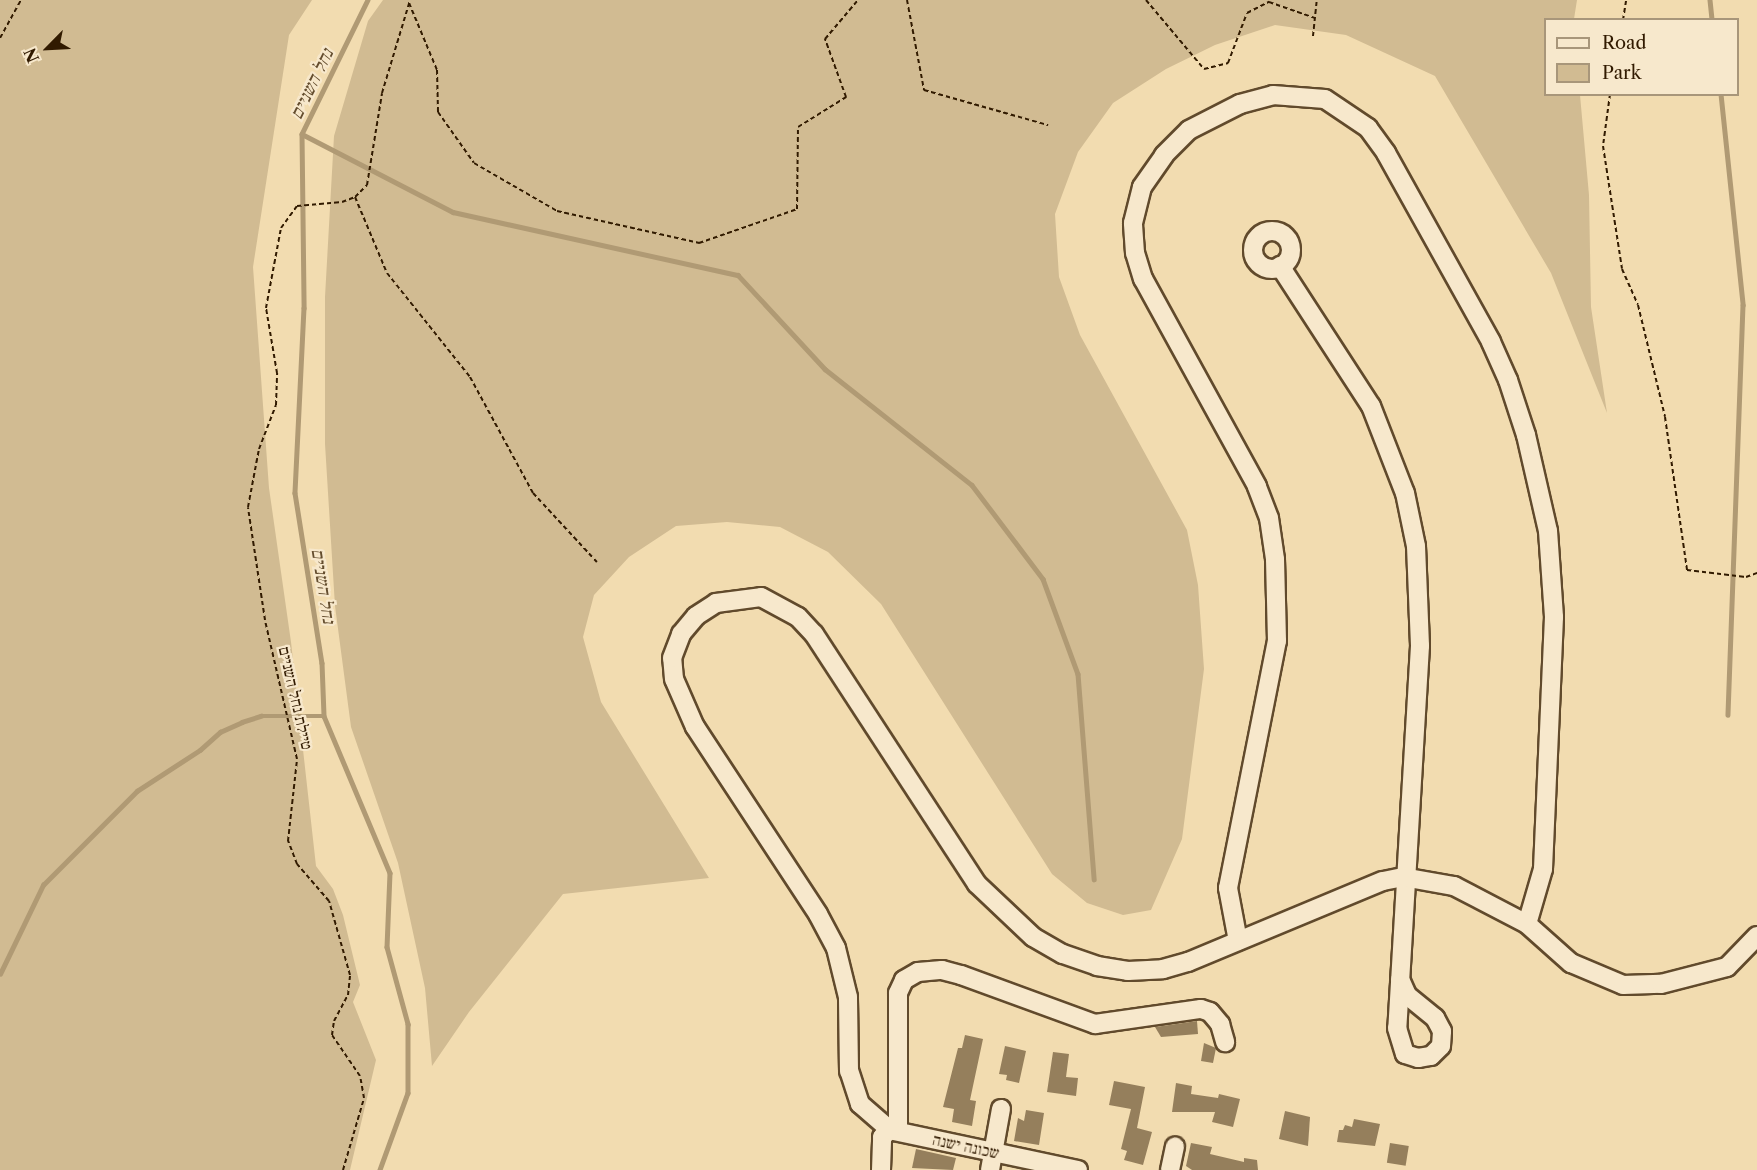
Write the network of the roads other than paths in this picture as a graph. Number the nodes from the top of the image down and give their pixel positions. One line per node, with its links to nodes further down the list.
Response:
1 (1280, 266): 2 (street)
2 (1403, 878): 3 (street); 5 (street); 6 (street)
3 (1527, 924): 4 (street); 5 (street)
4 (1757, 936)
5 (1238, 941): 9 (street)
6 (1400, 979)
7 (1225, 1042): 9 (street)
8 (1001, 1109): 11 (street)
9 (894, 1130): 11 (street, שכונה ישנה); 12 (street)
10 (1175, 1147): 14 (street)
11 (991, 1161): 13 (street, שכונה ישנה)
12 (881, 1170)
13 (1078, 1170)
14 (1170, 1170)

